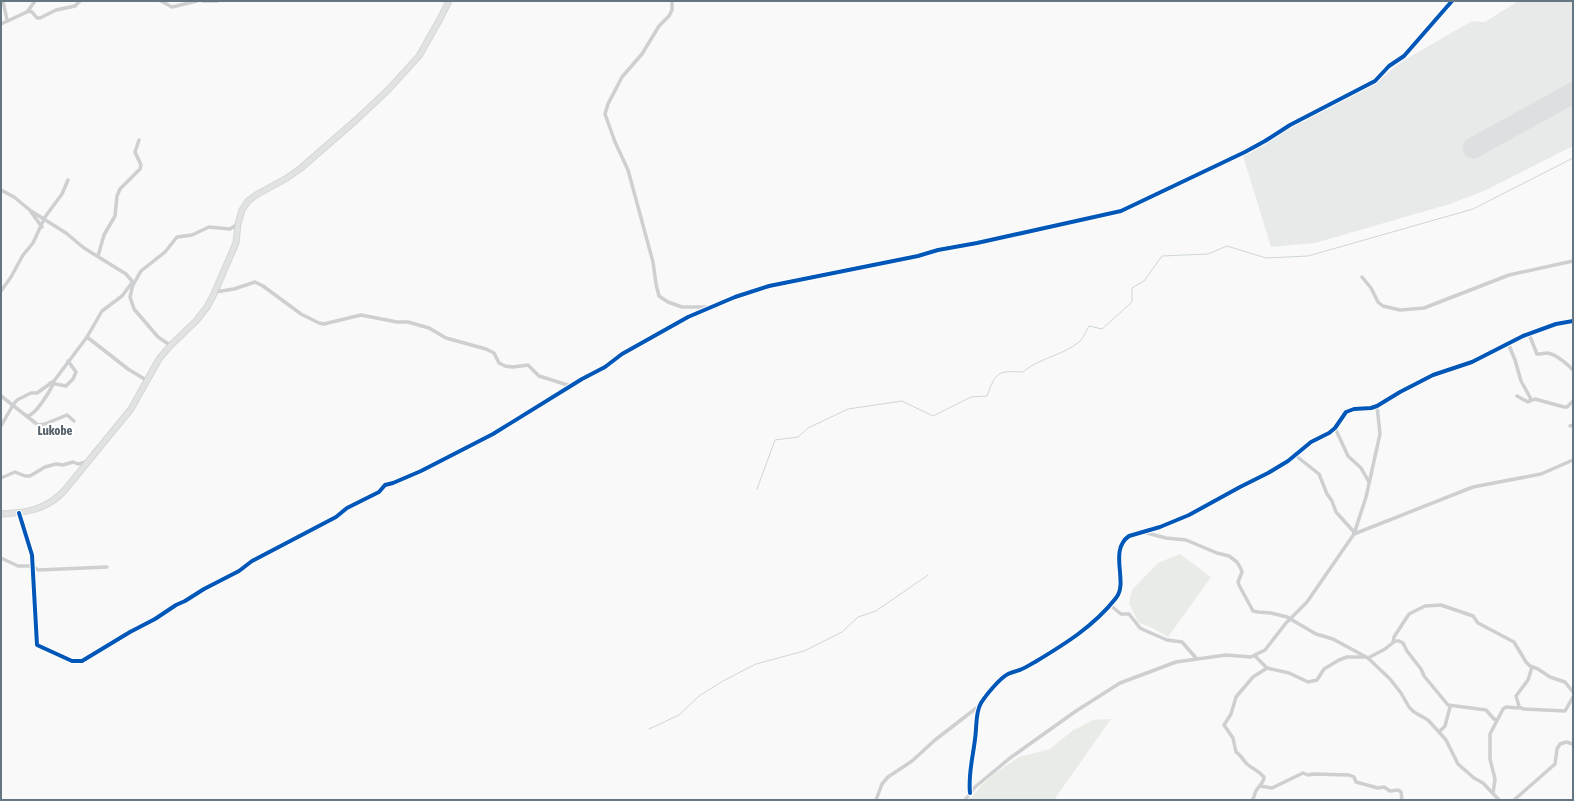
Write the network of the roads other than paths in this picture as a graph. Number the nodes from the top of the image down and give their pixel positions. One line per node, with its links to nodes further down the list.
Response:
1 (3, 1): 12 (street)
2 (35, 1): 11 (street)
3 (80, 1): 11 (street)
4 (161, 1): 5 (street)
5 (197, 1)
6 (204, 1): 7 (street)
7 (217, 1)
8 (449, 1): 19 (street)
9 (672, 1): 27 (street)
10 (1452, 1): 27 (street)
11 (27, 12): 12 (street)
12 (7, 20): 13 (street)
13 (1, 24)
14 (139, 140): 21 (street)
15 (68, 180): 18 (street)
16 (1, 190): 17 (street)
17 (31, 211): 18 (street); 20 (street)
18 (44, 220): 20 (street); 21 (street)
19 (238, 224): 24 (street); 26 (street)
20 (42, 227): 25 (street)
21 (98, 256): 24 (street)
22 (1573, 261): 23 (street)
23 (1362, 277)
24 (132, 283): 30 (street); 32 (street)
25 (1, 290)
26 (215, 292): 32 (street); 37 (street)
27 (710, 307): 37 (street)
28 (1573, 321): 29 (street)
29 (1529, 334): 31 (street); 34 (street)
30 (87, 337): 33 (street); 35 (street)
31 (1508, 343): 40 (street); 43 (street)
32 (170, 345): 35 (street)
33 (68, 361): 36 (street); 36 (street)
34 (1573, 370)
35 (146, 380): 50 (street)
36 (52, 384): 42 (street); 44 (street)
37 (571, 386): 58 (street)
38 (1, 396): 42 (street)
39 (1517, 396): 40 (street)
40 (1530, 401): 41 (street)
41 (1573, 401)
42 (13, 405): 44 (street); 46 (street)
43 (1377, 406): 47 (street); 52 (street)
44 (27, 416): 45 (street)
45 (74, 421)
46 (1, 426)
47 (1335, 428): 48 (street); 52 (street)
48 (1296, 455): 55 (street); 56 (street)
49 (1573, 460): 56 (street)
50 (87, 462): 51 (street); 53 (street)
51 (1, 478)
52 (1369, 483): 56 (street)
53 (19, 513): 54 (street); 58 (street)
54 (1, 514)
55 (1143, 532): 60 (street); 61 (street)
56 (1354, 533): 61 (street)
57 (1, 558): 58 (street)
58 (33, 566): 59 (street)
59 (107, 567)
60 (1110, 605): 65 (street); 70 (street)
61 (1290, 619): 63 (street); 64 (street)
62 (1393, 642): 64 (street); 66 (street); 71 (street)
63 (1255, 656): 65 (street); 67 (street)
64 (1367, 657): 67 (street); 74 (street)
65 (1196, 658): 77 (street)
66 (1532, 667): 68 (street); 72 (street)
67 (1267, 668): 76 (street)
68 (1573, 692)
69 (1573, 696): 72 (street)
70 (980, 705): 77 (street); 79 (street)
71 (1450, 707): 73 (street); 74 (street)
72 (1518, 707): 73 (street)
73 (1498, 720): 78 (street)
74 (1439, 732): 78 (street)
75 (1573, 744): 84 (street)
76 (1260, 786): 81 (street); 82 (street)
77 (970, 793): 80 (street)
78 (1493, 793): 83 (street)
79 (876, 800)
80 (965, 800)
81 (1252, 800)
82 (1402, 800)
83 (1499, 800)
84 (1514, 800)

